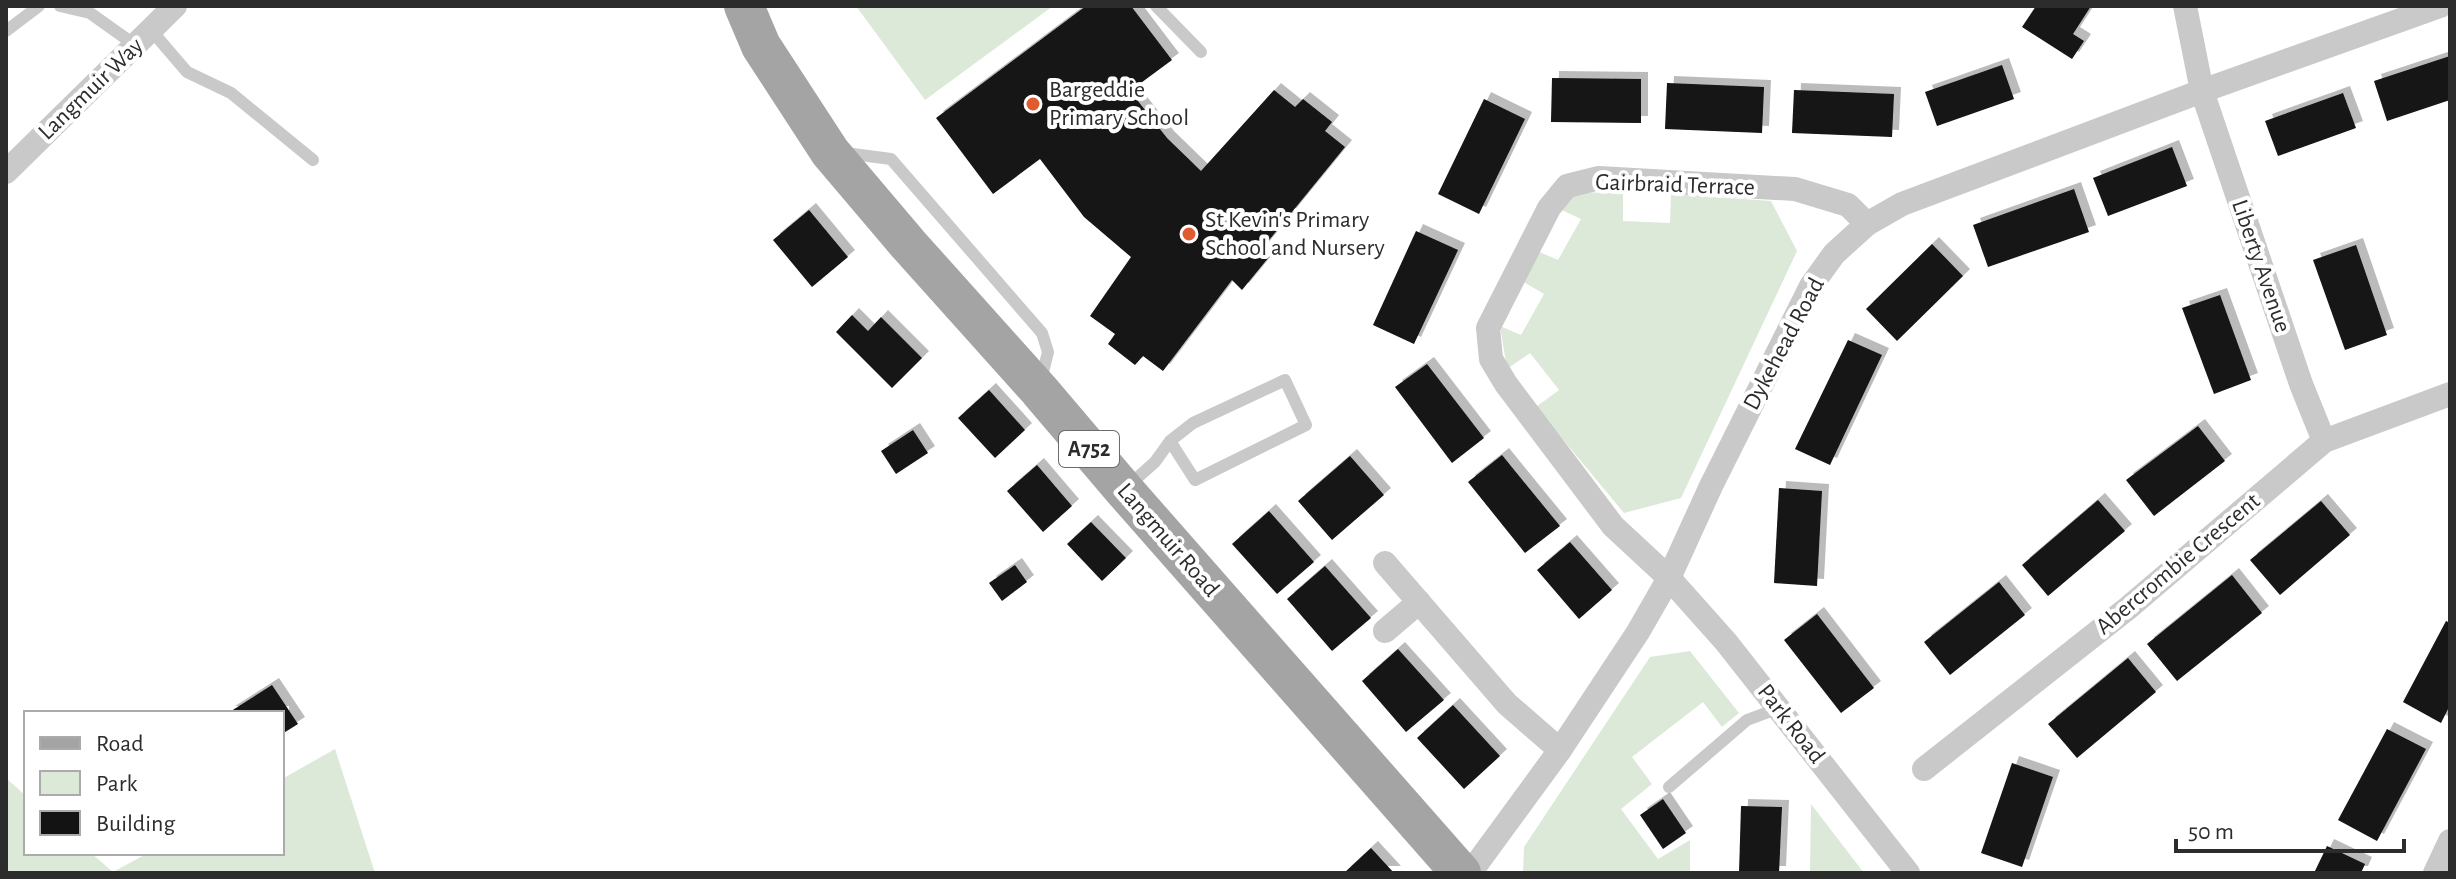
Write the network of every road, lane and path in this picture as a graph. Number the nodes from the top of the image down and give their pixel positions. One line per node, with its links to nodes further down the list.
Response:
1 (39, 6): 8 (lane)
2 (60, 6): 9 (lane)
3 (175, 6): 9 (street, Langmuir Way)
4 (744, 6): 18 (main road, Langmuir Road / A752)
5 (1156, 6): 10 (lane)
6 (2185, 6): 11 (street, Liberty Avenue)
7 (2440, 6): 11 (street, Dykehead Road)
8 (6, 31)
9 (143, 38): 12 (lane); 13 (street, Langmuir Way)
10 (1201, 52)
11 (2202, 91): 14 (street, Dykehead Road); 17 (street, Liberty Avenue)
12 (313, 160)
13 (6, 172)
14 (1867, 224): 20 (street, Dykehead Road); 20 (street, Gairbraid Terrace)
15 (2450, 394): 17 (street, Abercrombie Crescent)
16 (1170, 441): 16 (lane); 18 (lane)
17 (2324, 441): 25 (street, Abercrombie Crescent)
18 (1124, 490): 28 (main road, Langmuir Road / A752)
19 (1385, 563): 21 (street)
20 (1669, 578): 23 (street, Park Road); 24 (street, Dykehead Road)
21 (1419, 602): 22 (street); 24 (street)
22 (1385, 631)
23 (1779, 708): 26 (lane); 30 (street, Park Road)
24 (1560, 750): 29 (street, Dykehead Road)
25 (1924, 769)
26 (1669, 787)
27 (2450, 841): 31 (street)
28 (1461, 873)
29 (1470, 873)
30 (1908, 873)
31 (2435, 873)

